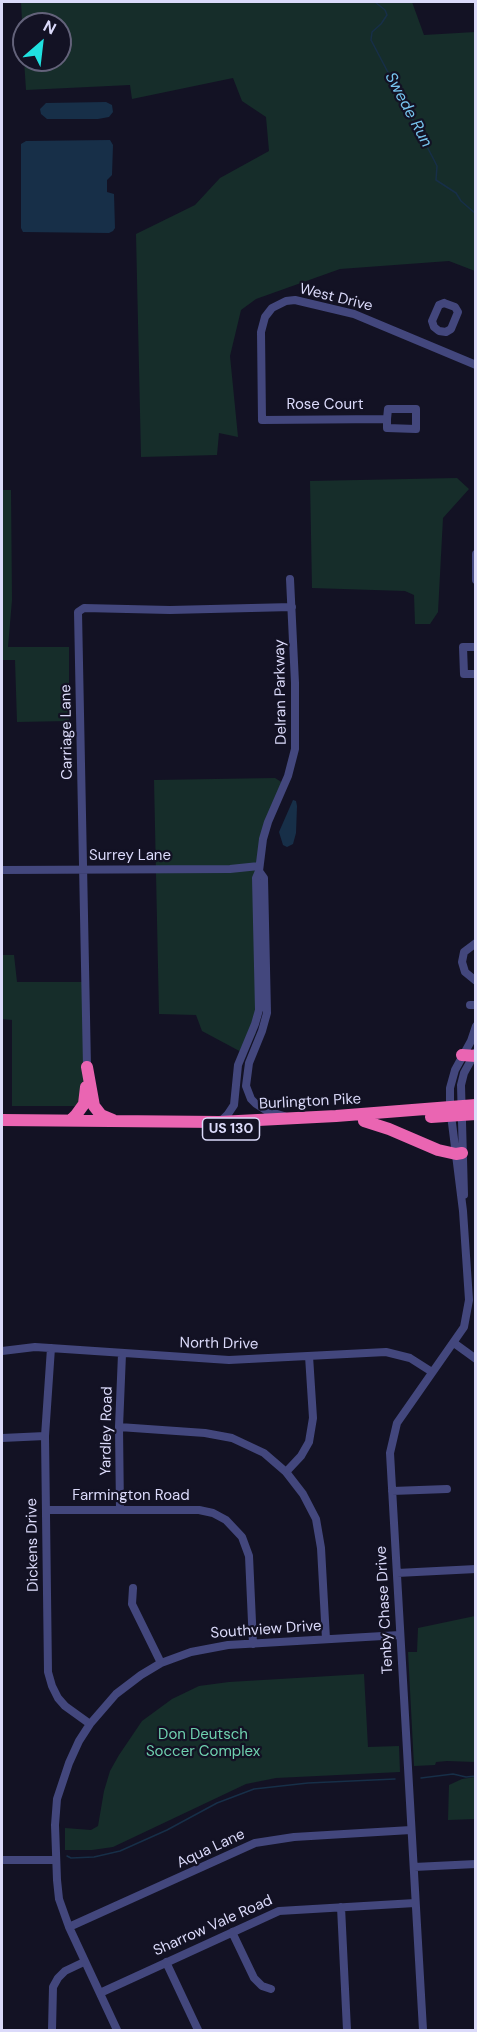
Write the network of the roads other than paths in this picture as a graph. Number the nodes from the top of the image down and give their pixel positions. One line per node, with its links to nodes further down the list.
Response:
1 (439, 331): 2 (street)
2 (432, 346): 3 (street, West Drive); 5 (street, West Drive)
3 (476, 364)
4 (387, 419): 5 (street, Rose Court)
5 (262, 420)
6 (476, 554): 8 (street)
7 (290, 579): 9 (street, Delran Parkway)
8 (476, 580)
9 (292, 607): 12 (street, Delran Parkway); 13 (street, Carriage Lane)
10 (476, 647): 11 (street)
11 (476, 674)
12 (259, 868): 13 (street, Surrey Lane); 23 (street, Delran Parkway); 28 (street, Delran Parkway)
13 (83, 869): 14 (street, Surrey Lane); 19 (street, Carriage Lane)
14 (2, 870)
15 (476, 943): 16 (street)
16 (475, 981)
17 (476, 1026): 18 (street, Tenby Chase Drive)
18 (472, 1055): 21 (street, Tenby Chase Drive)
19 (87, 1067): 25 (highway); 26 (highway)
20 (476, 1105): 21 (highway, Burlington Pike / US 130)
21 (456, 1111): 22 (highway, Burlington Pike / US 130); 23 (highway, Burlington Pike / US 130); 27 (highway, Burlington Pike / US 130); 30 (street, Tenby Chase Drive)
22 (476, 1114)
23 (293, 1118): 28 (highway, Burlington Pike / US 130)
24 (2, 1120): 25 (highway, Burlington Pike / US 130)
25 (70, 1120): 26 (highway, Burlington Pike / US 130)
26 (117, 1121): 28 (highway, Burlington Pike / US 130)
27 (363, 1121): 29 (highway, Burlington Pike / US 130); 30 (highway)
28 (219, 1122)
29 (2, 1127)
30 (459, 1153): 31 (street, Tenby Chase Drive)
31 (454, 1343): 36 (street); 37 (street, Tenby Chase Drive)
32 (51, 1348): 33 (street, North Drive); 34 (street, North Drive); 39 (street, Dickens Drive)
33 (2, 1351)
34 (122, 1354): 35 (street, North Drive); 38 (street, Yardley Road)
35 (309, 1356): 37 (street, North Drive); 41 (street)
36 (476, 1359)
37 (432, 1372): 43 (street, Tenby Chase Drive)
38 (119, 1427): 41 (street); 45 (street, Yardley Road)
39 (45, 1436): 40 (street); 44 (street, Dickens Drive)
40 (2, 1438)
41 (286, 1472): 50 (street)
42 (447, 1489): 43 (street)
43 (392, 1491): 47 (street, Tenby Chase Drive)
44 (46, 1510): 45 (street, Farmington Road); 53 (street, Dickens Drive)
45 (120, 1510): 51 (street, Farmington Road)
46 (476, 1569): 47 (street)
47 (397, 1573): 49 (street, Tenby Chase Drive)
48 (133, 1588): 52 (street)
49 (400, 1635): 50 (street, Southview Drive); 54 (street, Tenby Chase Drive)
50 (326, 1639): 51 (street, Southview Drive)
51 (253, 1644): 52 (street, Southview Drive)
52 (161, 1663): 53 (street, Southview Drive)
53 (90, 1724): 56 (street, Southview Drive)
54 (411, 1830): 58 (street, Tenby Chase Drive); 61 (street, Aqua Lane)
55 (2, 1860): 56 (street)
56 (56, 1860): 61 (street, Southview Drive)
57 (476, 1864): 58 (street)
58 (414, 1867): 59 (street, Tenby Chase Drive)
59 (415, 1903): 60 (street, Sharrow Vale Road); 71 (street, Tenby Chase Drive)
60 (341, 1907): 62 (street, Sharrow Vale Road); 70 (street)
61 (69, 1928): 63 (street, Southview Drive)
62 (232, 1932): 64 (street, Sharrow Vale Road); 65 (street)
63 (84, 1962): 66 (street, Southview Drive); 67 (street)
64 (166, 1962): 66 (street, Sharrow Vale Road); 69 (street)
65 (271, 1989)
66 (100, 1993): 68 (street, Southview Drive)
67 (52, 2031)
68 (117, 2031)
69 (198, 2031)
70 (347, 2031)
71 (423, 2031)

